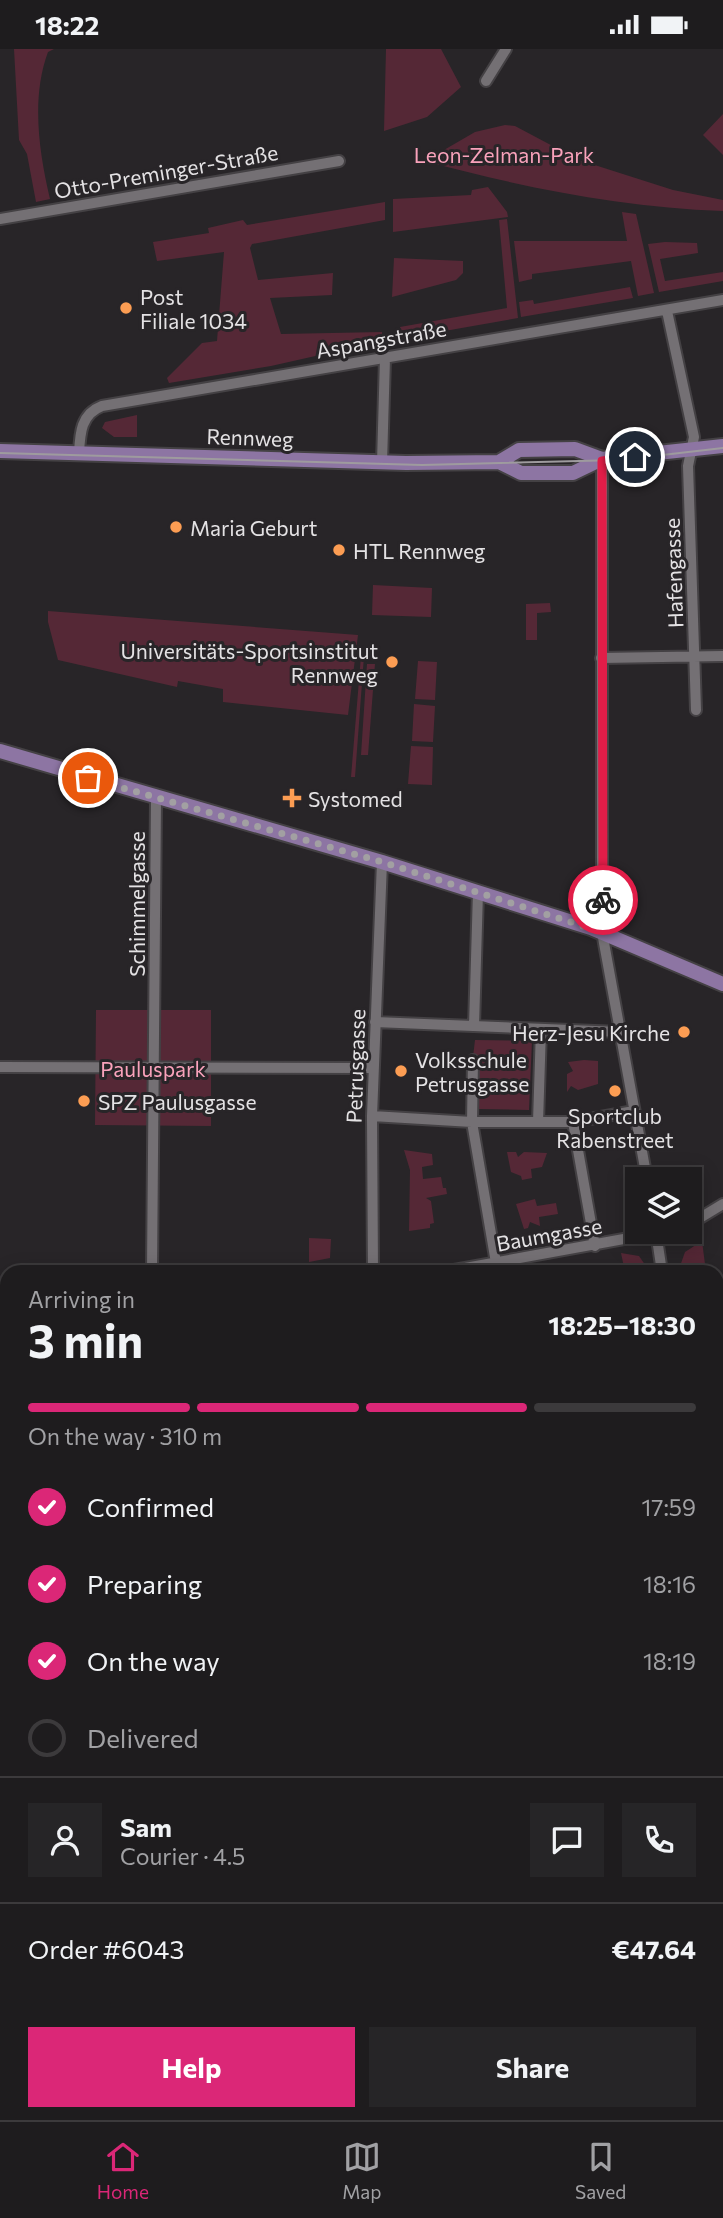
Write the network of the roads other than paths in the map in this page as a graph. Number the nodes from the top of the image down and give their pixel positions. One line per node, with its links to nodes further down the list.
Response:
1 (506, 49): 2 (street)
2 (486, 81)
3 (339, 161): 4 (street, Otto-Preminger-Straße)
4 (0, 219)
5 (723, 300): 6 (street, Aspangstraße)
6 (667, 311): 7 (street, Aspangstraße); 10 (street, Hafengasse)
7 (385, 358): 11 (street, Aspangstraße); 14 (street)
8 (723, 446): 10 (main road, Rennweg)
9 (0, 451): 11 (main road, Rennweg)
10 (690, 451): 12 (main road, Rennweg); 16 (street, Hafengasse)
11 (79, 453): 14 (main road, Rennweg)
12 (602, 459): 13 (main road, Rennweg); 13 (main road, Rennweg); 17 (street)
13 (499, 461): 14 (main road, Rennweg)
14 (382, 463)
15 (723, 656): 16 (street)
16 (695, 657): 17 (street); 18 (street, Hafengasse)
17 (601, 658): 23 (street)
18 (696, 711)
19 (0, 751): 20 (main road)
20 (156, 798): 21 (main road); 31 (street, Schimmelgasse)
21 (382, 862): 22 (main road); 25 (street, Petrusgasse)
22 (478, 892): 23 (main road); 26 (street)
23 (602, 932): 24 (main road); 28 (street)
24 (723, 984)
25 (375, 1022): 26 (street); 32 (street, Petrusgasse)
26 (474, 1026): 27 (street)
27 (541, 1029): 28 (street); 36 (street)
28 (620, 1032): 33 (street)
29 (472, 1060): 35 (street)
30 (0, 1067): 31 (street)
31 (154, 1067): 32 (street); 45 (street, Schimmelgasse)
32 (373, 1068): 34 (street, Petrusgasse)
33 (635, 1111): 37 (street); 38 (street)
34 (372, 1116): 35 (street); 46 (street, Petrusgasse)
35 (472, 1122): 36 (street); 44 (street)
36 (538, 1122): 37 (street)
37 (573, 1122): 43 (street)
38 (645, 1167)
39 (723, 1204): 40 (street)
40 (702, 1217)
41 (625, 1239): 43 (street, Baumgasse)
42 (660, 1244): 48 (street)
43 (595, 1246): 44 (street, Baumgasse)
44 (496, 1263): 47 (street, Baumgasse)
45 (152, 1265)
46 (373, 1265)
47 (484, 1265)
48 (661, 1265)

